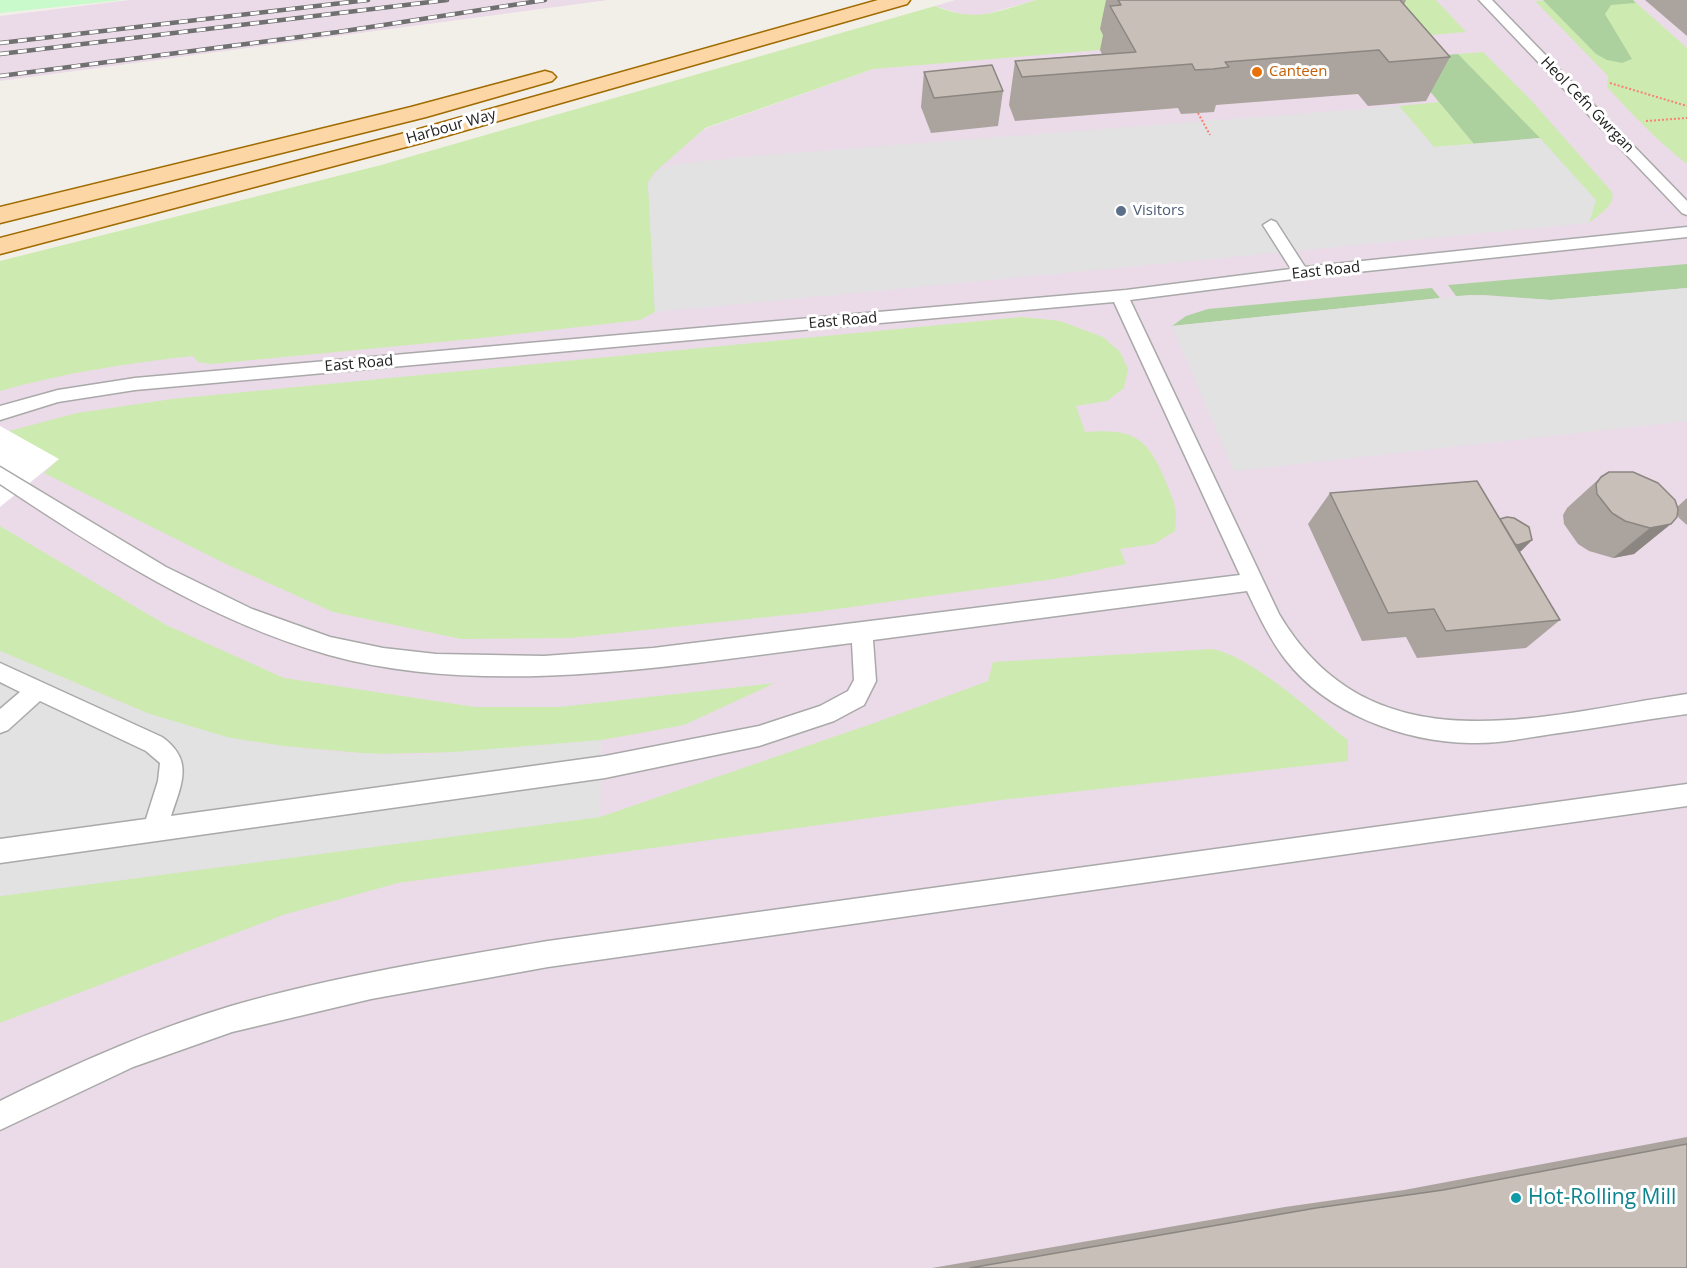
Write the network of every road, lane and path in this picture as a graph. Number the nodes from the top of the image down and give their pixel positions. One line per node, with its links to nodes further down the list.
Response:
1 (900, 0): 12 (main road, Harbour Way)
2 (1485, 0): 8 (lane, Heol Cefn Gwrgan)
3 (564, 72): 9 (main road, Harbour Way)
4 (1608, 83): 5 (path)
5 (1687, 106)
6 (1198, 113): 7 (path)
7 (1210, 135)
8 (1687, 210)
9 (0, 215)
10 (1271, 225): 13 (lane)
11 (1687, 232): 13 (lane, East Road)
12 (0, 246)
13 (1301, 273): 14 (lane, East Road)
14 (1120, 296): 15 (lane, East Road); 17 (lane)
15 (0, 412)
16 (0, 474): 18 (lane)
17 (1254, 582): 18 (lane); 21 (lane)
18 (862, 634): 24 (lane)
19 (0, 672): 20 (lane)
20 (36, 691): 22 (lane); 24 (lane)
21 (1687, 704)
22 (0, 723)
23 (1687, 795): 26 (lane)
24 (154, 830): 25 (lane)
25 (0, 852)
26 (0, 1116)

